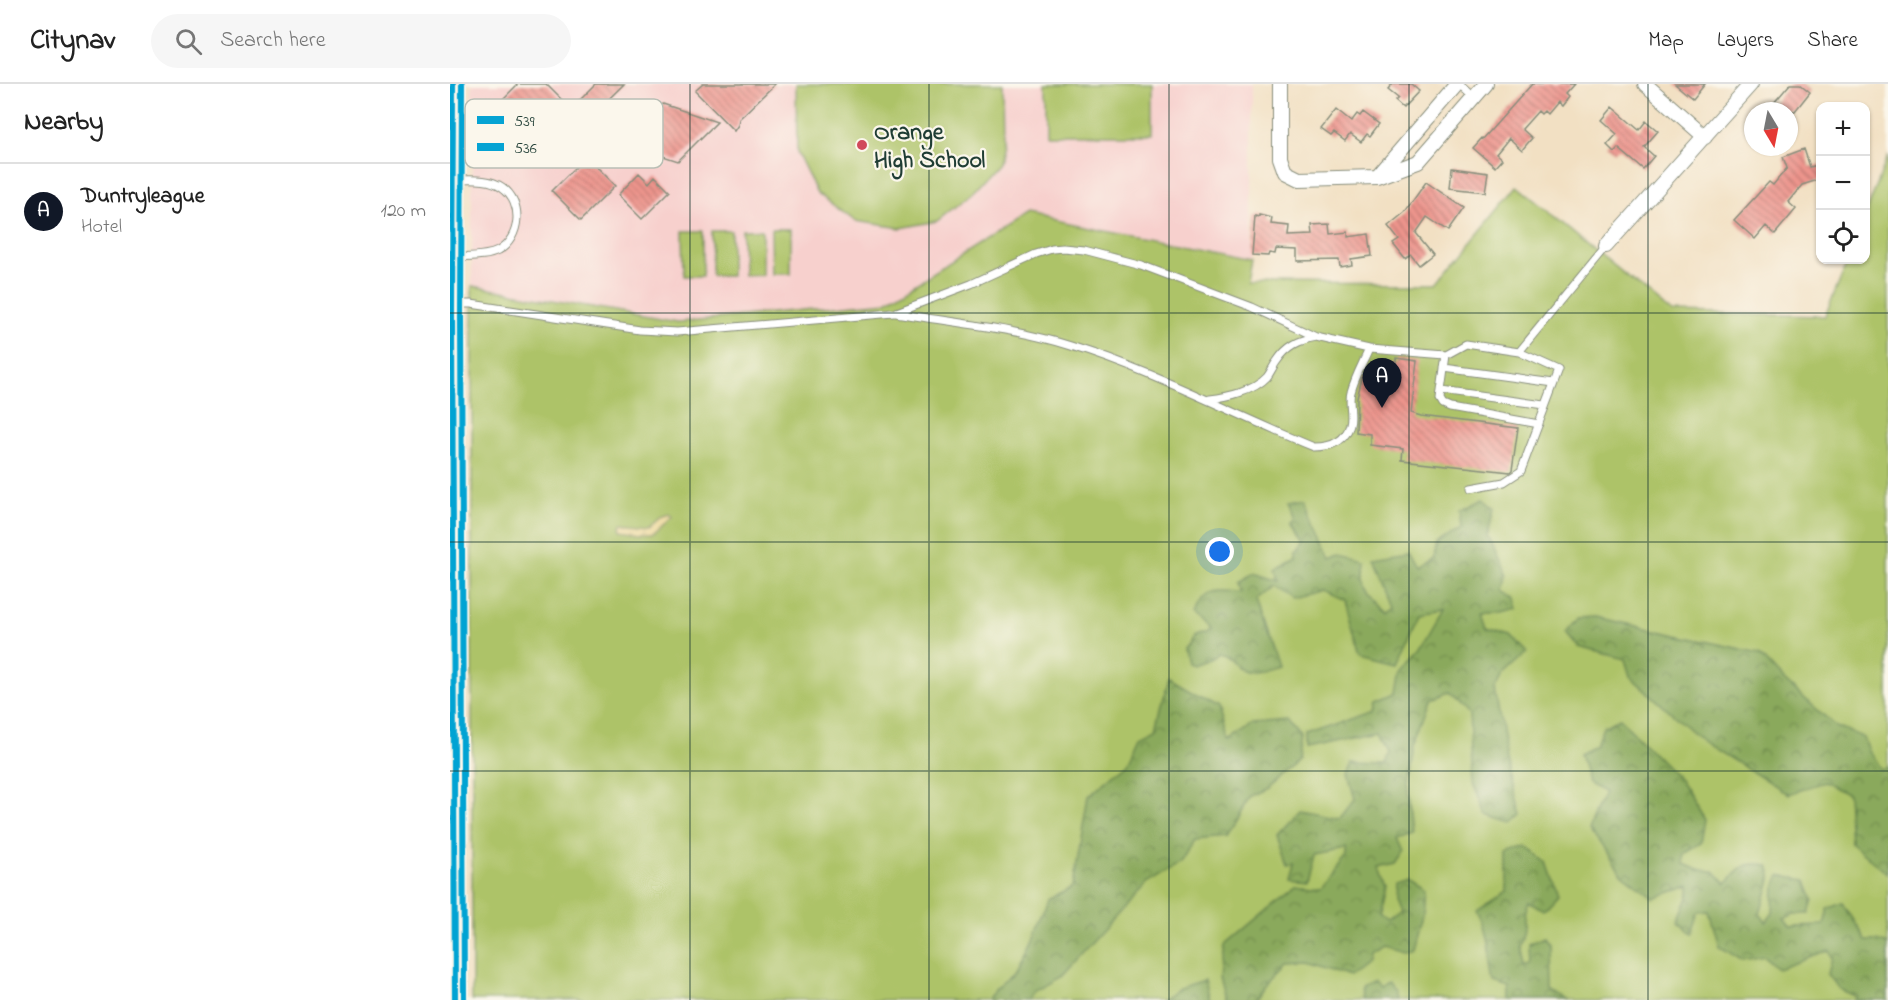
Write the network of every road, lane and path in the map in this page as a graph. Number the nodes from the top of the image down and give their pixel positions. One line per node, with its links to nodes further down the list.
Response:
1 (453, 84): 10 (highway)
2 (1280, 84): 9 (street)
3 (1458, 84): 7 (lane); 9 (street)
4 (1486, 84): 7 (street)
5 (1645, 84): 8 (street)
6 (1751, 84): 8 (street)
7 (1474, 98): 9 (street)
8 (1705, 137): 11 (street)
9 (1377, 177)
10 (453, 180): 12 (highway); 12 (lane)
11 (1606, 246): 17 (lane)
12 (453, 257): 13 (highway)
13 (453, 304): 14 (lane); 25 (highway)
14 (894, 313): 15 (lane); 22 (lane)
15 (1316, 337): 16 (lane); 22 (lane)
16 (1370, 349): 18 (lane); 22 (lane)
17 (1519, 352): 18 (lane); 20 (lane)
18 (1446, 355): 19 (lane)
19 (1444, 368): 20 (lane); 21 (lane)
20 (1554, 383): 23 (lane)
21 (1441, 391): 23 (lane); 24 (lane)
22 (1207, 399)
23 (1545, 405): 24 (lane)
24 (1539, 424): 26 (lane)
25 (451, 450): 27 (highway)
26 (1472, 488)
27 (452, 775): 28 (highway)
28 (455, 1000)

